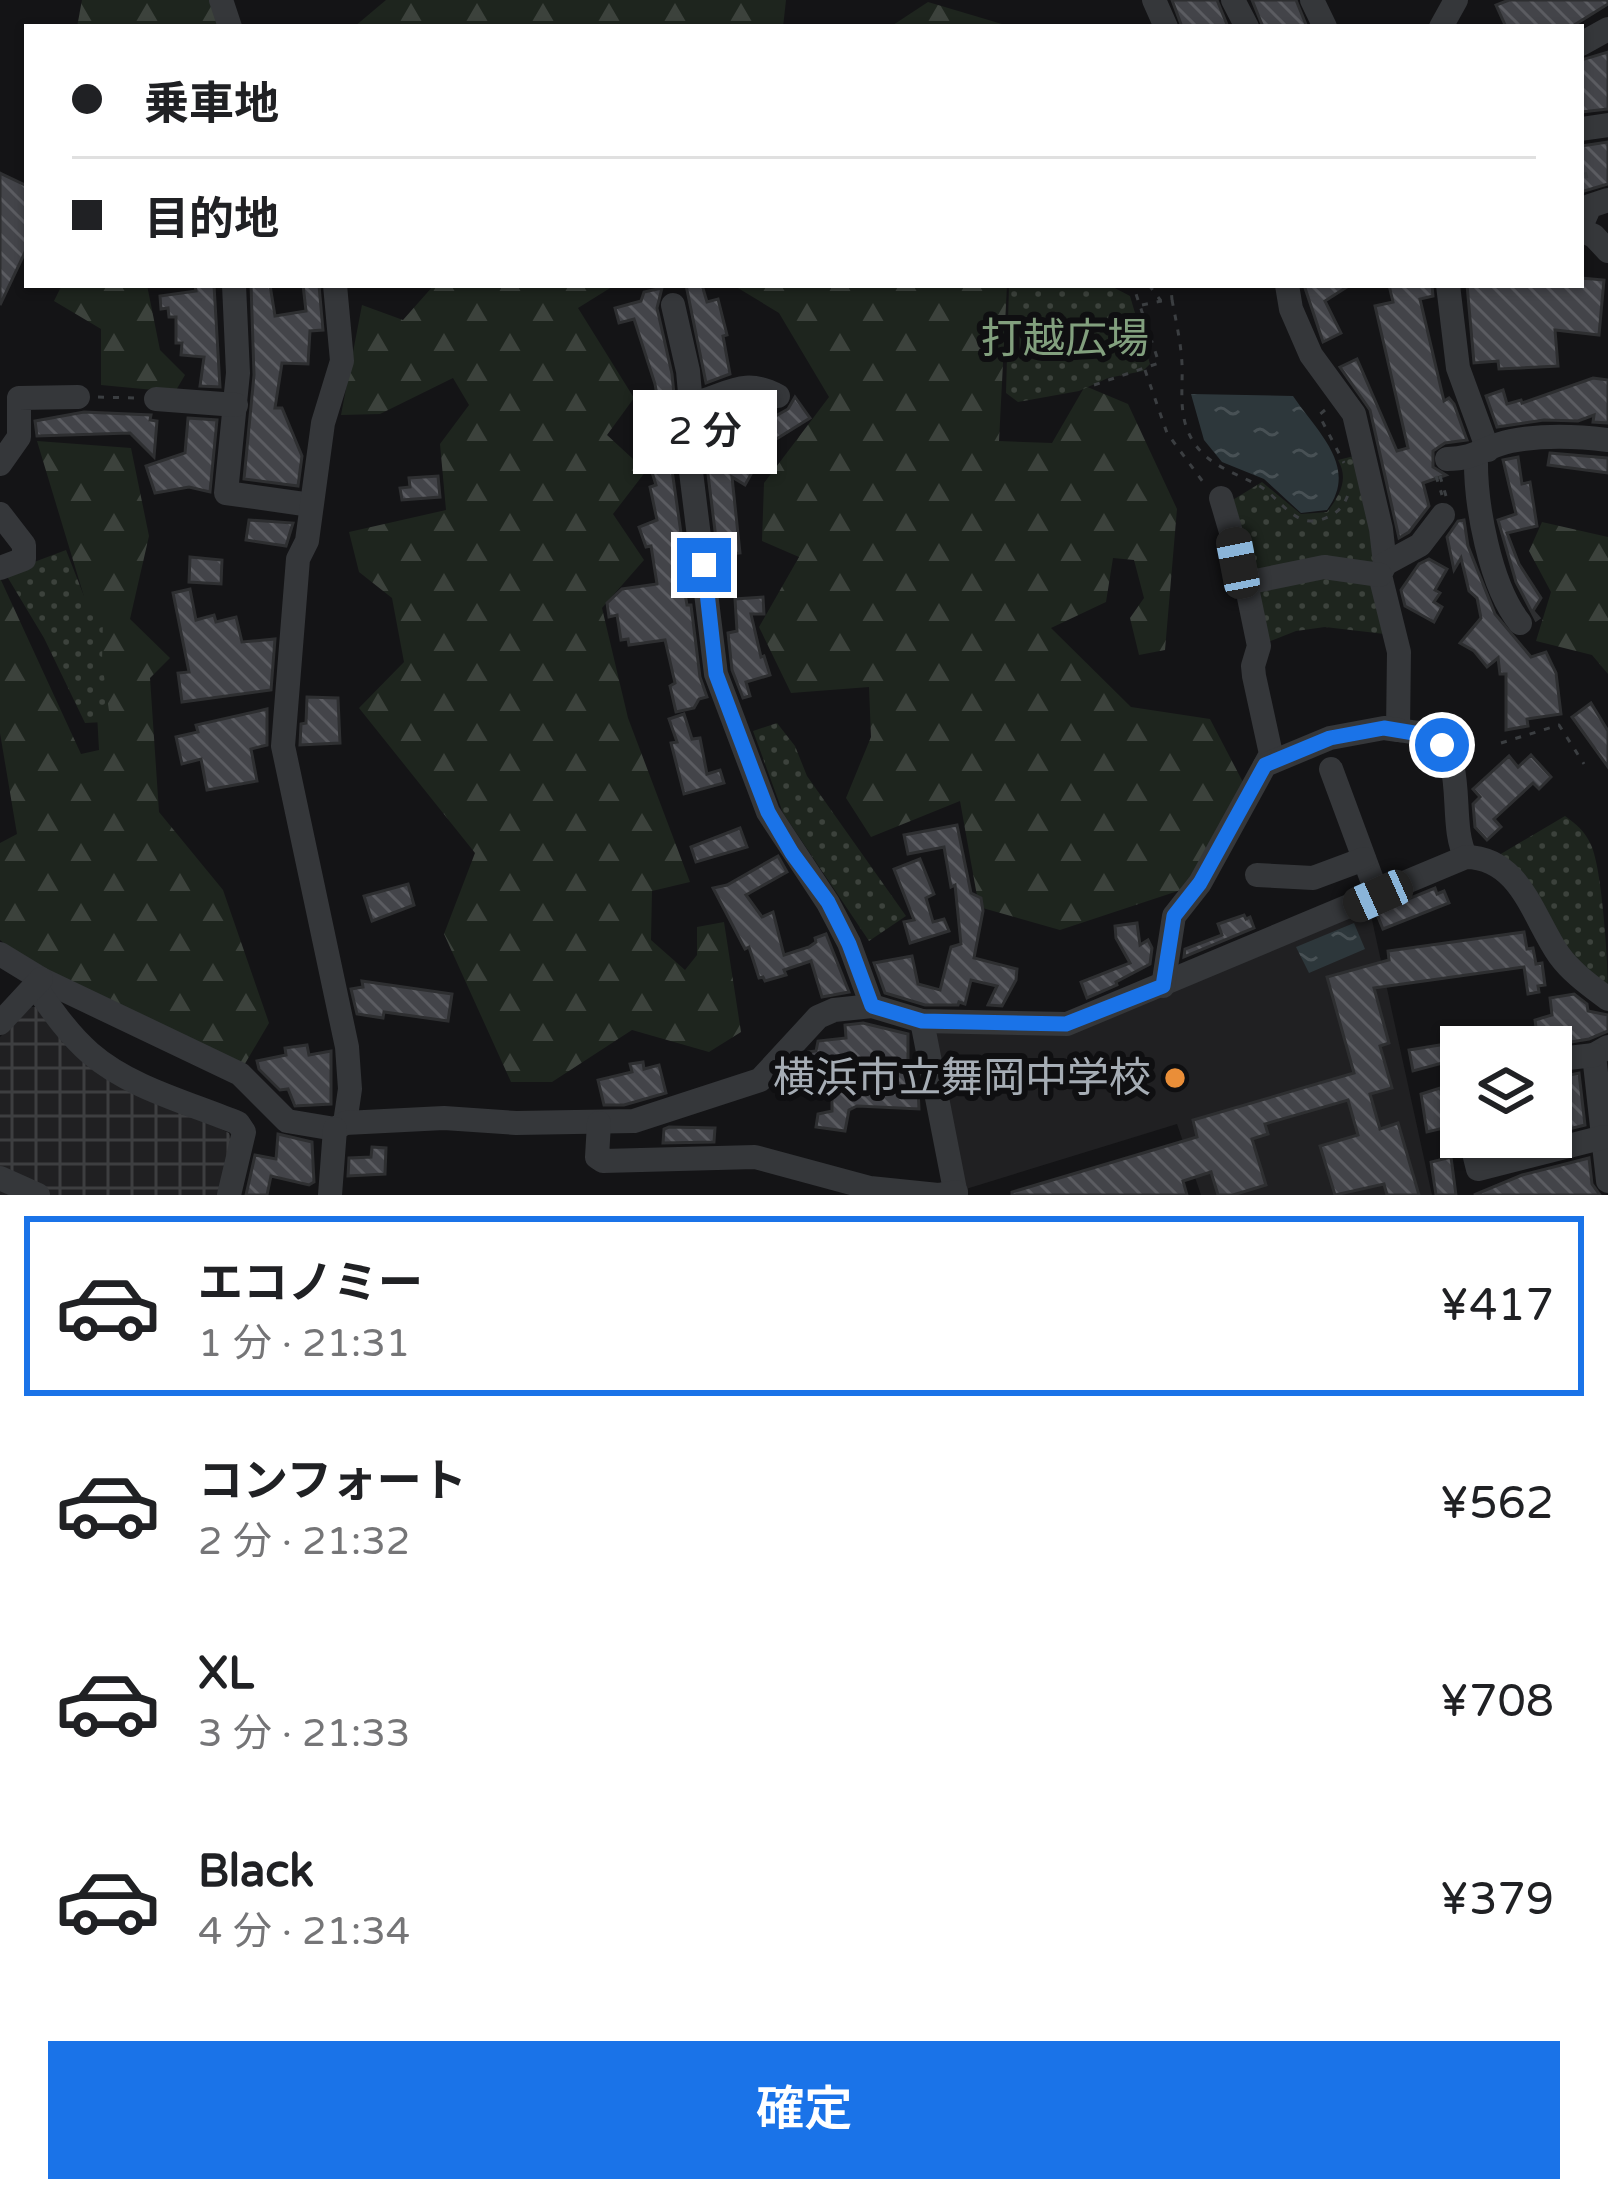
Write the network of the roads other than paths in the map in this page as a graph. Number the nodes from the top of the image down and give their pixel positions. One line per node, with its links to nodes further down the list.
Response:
1 (1590, 216): 2 (street)
2 (1608, 251)
3 (234, 288): 12 (street)
4 (335, 288): 18 (street)
5 (1288, 288): 22 (street)
6 (1448, 288): 14 (street)
7 (673, 305): 11 (street)
8 (778, 396): 11 (street)
9 (78, 397): 16 (street)
10 (156, 399): 12 (street)
11 (692, 404): 36 (street)
12 (236, 405): 18 (street)
13 (1608, 440): 14 (street)
14 (1482, 453): 15 (street); 24 (street)
15 (1447, 459)
16 (0, 464)
17 (1221, 498): 23 (street)
18 (310, 505): 41 (street)
19 (0, 514): 21 (street)
20 (1443, 514): 22 (street)
21 (0, 568)
22 (1382, 570): 23 (street); 25 (street)
23 (1246, 583): 26 (street)
24 (1520, 623)
25 (1398, 730): 26 (street); 28 (street)
26 (1265, 765): 34 (street)
27 (1331, 769): 29 (street)
28 (1466, 857): 31 (street); 35 (street)
29 (1364, 859): 30 (street); 31 (street)
30 (1257, 875)
31 (1378, 896): 34 (street)
32 (0, 954): 33 (street)
33 (38, 983): 38 (street); 41 (street); 50 (street)
34 (1163, 986): 37 (street)
35 (1608, 999)
36 (872, 1006): 37 (street); 40 (street)
37 (922, 1021): 48 (street)
38 (0, 1023)
39 (1601, 1051): 42 (street)
40 (598, 1123): 41 (street); 48 (street)
41 (340, 1126): 51 (street)
42 (1604, 1137): 43 (street); 47 (street)
43 (1572, 1145)
44 (1475, 1158): 45 (street)
45 (1521, 1158)
46 (0, 1178): 49 (street)
47 (1608, 1181)
48 (956, 1193)
49 (38, 1195)
50 (229, 1195)
51 (330, 1195)

